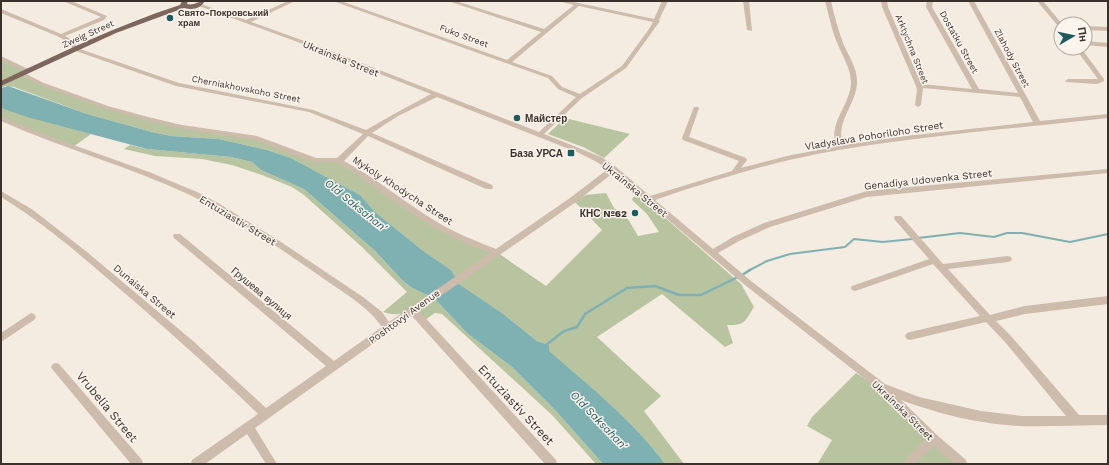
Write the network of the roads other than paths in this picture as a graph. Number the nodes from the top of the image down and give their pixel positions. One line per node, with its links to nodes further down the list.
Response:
1 (66, 1): 24 (street)
2 (292, 1): 19 (street)
3 (336, 1): 30 (street, Fuko Street)
4 (451, 1): 23 (street)
5 (561, 1): 15 (street)
6 (665, 1): 18 (street)
7 (746, 1): 22 (street)
8 (828, 1): 46 (street)
9 (884, 1): 34 (street, Arktychna Street)
10 (930, 1): 35 (street, Dostatku Street)
11 (971, 1): 37 (street, Zlahody Street)
12 (1040, 1): 17 (street)
13 (184, 3): 14 (main road, Zweig Street); 27 (main road, Zweig Street)
14 (201, 3): 19 (street, Ukrainska Street)
15 (577, 5): 18 (street); 23 (street)
16 (1, 11): 24 (street, Cherniakhovskoho Street)
17 (1053, 16)
18 (657, 21): 38 (street)
19 (246, 22): 36 (street, Ukrainska Street)
20 (1093, 28): 21 (street)
21 (1108, 29)
22 (750, 30)
23 (544, 31): 30 (street)
24 (61, 36): 27 (street, Cherniakhovskoho Street)
25 (1093, 44): 26 (street)
26 (1108, 45)
27 (75, 49): 31 (main road, Zweig Street); 44 (street, Cherniakhovskoho Street)
28 (1084, 56): 32 (street)
29 (1, 58): 31 (street, Mykoly Khodycha Street)
30 (508, 62): 38 (street, Fuko Street)
31 (25, 72): 33 (main road, Zweig Street); 47 (street, Mykoly Khodycha Street)
32 (1068, 81)
33 (1, 84)
34 (919, 86): 35 (street, Dostatku Street); 39 (street, Arktychna Street)
35 (976, 90): 37 (street, Dostatku Street)
36 (435, 95): 44 (street); 45 (street, Ukrainska Street)
37 (1022, 95): 43 (street, Zlahody Street)
38 (580, 97): 45 (street)
39 (918, 105)
40 (696, 108): 50 (street)
41 (1108, 116): 43 (street, Vladyslava Pohoriloho Street)
42 (1, 119): 66 (street, Entuziastiv Street)
43 (1038, 124): 46 (street, Vladyslava Pohoriloho Street)
44 (367, 132): 47 (street); 51 (street, Cherniakhovskoho Street)
45 (539, 135): 48 (street, Ukrainska Street)
46 (840, 148): 50 (street, Vladyslava Pohoriloho Street)
47 (339, 161): 56 (street, Mykoly Khodycha Street)
48 (613, 170): 53 (street, Ukrainska Street); 56 (street, Poshtovyi Avenue)
49 (1108, 171): 57 (street, Genadiya Udovenka Street)
50 (734, 173): 53 (street, Vladyslava Pohoriloho Street)
51 (490, 187)
52 (1, 194): 72 (street, Dunaiska Street)
53 (649, 199): 57 (street, Ukrainska Street)
54 (898, 218): 59 (street)
55 (177, 236): 70 (street, Грушева вулиця)
56 (496, 252): 63 (street, Poshtovyi Avenue)
57 (712, 253): 71 (street, Ukrainska Street)
58 (1008, 259): 60 (street)
59 (934, 260): 60 (street); 61 (street)
60 (941, 267): 65 (street)
61 (855, 288)
62 (1108, 300): 65 (street)
63 (413, 311): 66 (street, Poshtovyi Avenue); 80 (street, Entuziastiv Street)
64 (31, 317): 68 (street)
65 (988, 319): 67 (street); 73 (street)
66 (388, 328): 70 (street, Poshtovyi Avenue)
67 (910, 336)
68 (1, 338)
69 (56, 366): 77 (street, Vrubelia Street)
70 (334, 367): 72 (street, Poshtovyi Avenue)
71 (877, 383): 73 (street); 76 (street, Ukrainska Street)
72 (266, 415): 75 (street, Poshtovyi Avenue)
73 (1076, 420): 74 (street)
74 (1108, 420)
75 (249, 427): 78 (street, Poshtovyi Avenue); 79 (street)
76 (933, 439): 81 (street); 82 (street, Ukrainska Street)
77 (138, 464)
78 (196, 464)
79 (272, 464)
80 (552, 464)
81 (910, 464)
82 (962, 464)

